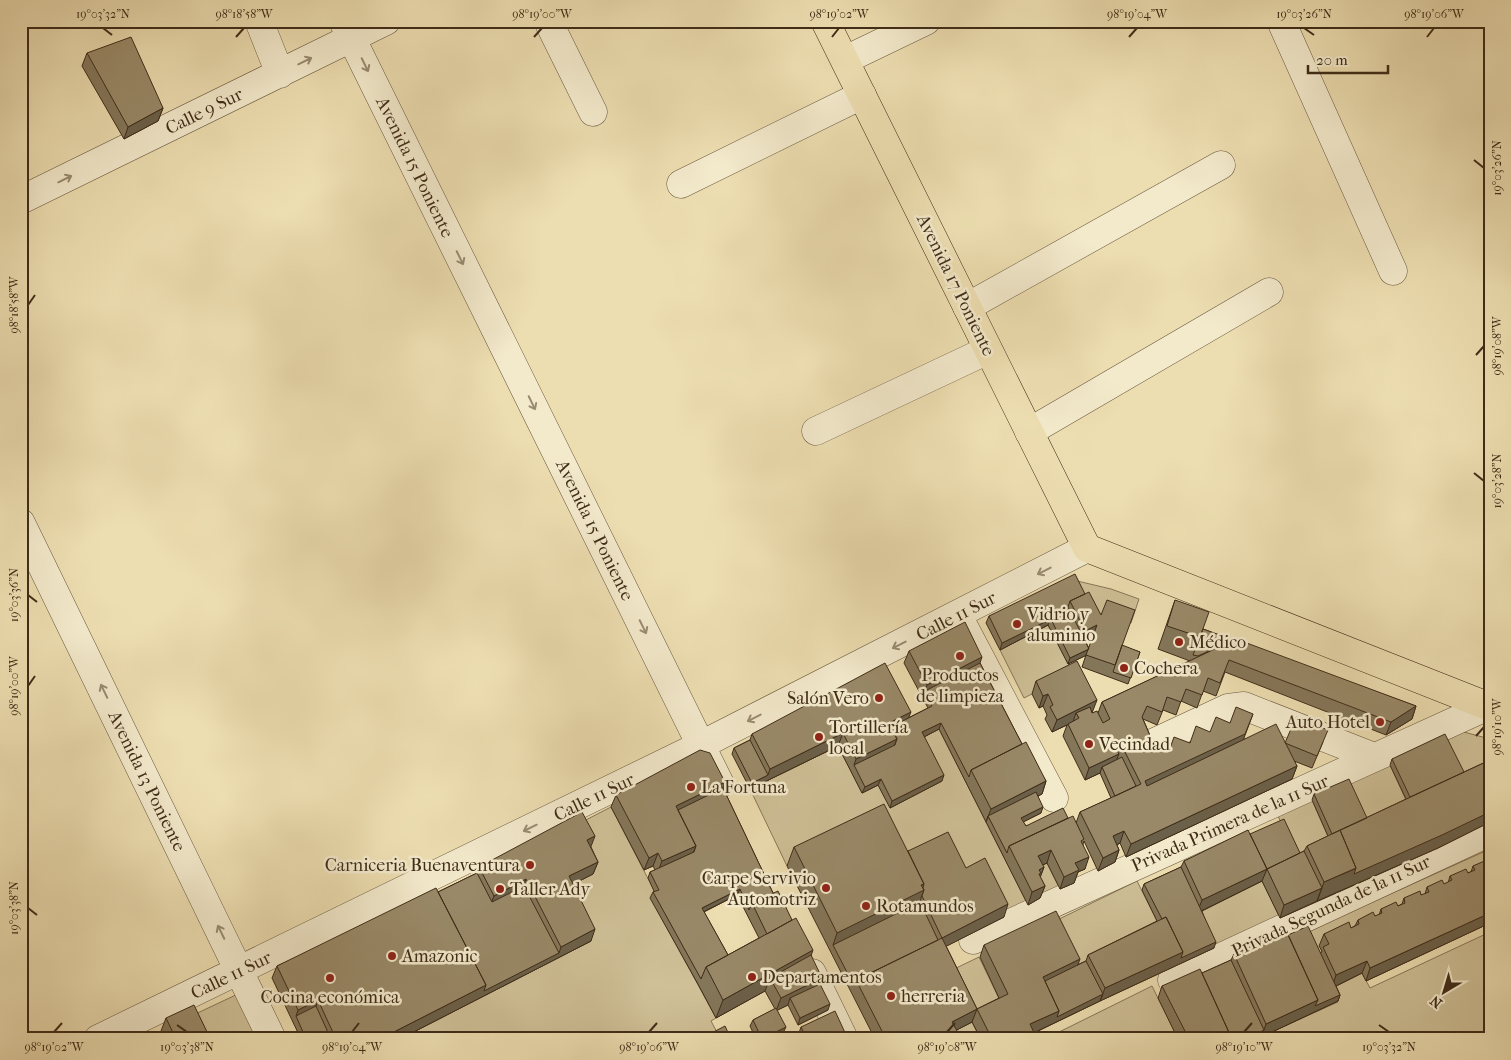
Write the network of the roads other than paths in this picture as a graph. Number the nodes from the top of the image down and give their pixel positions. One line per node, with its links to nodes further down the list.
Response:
1 (259, 21): 9 (street)
2 (386, 21): 7 (street, Calle 9 Sur)
3 (548, 21): 11 (street)
4 (826, 21): 8 (main road, Avenida 17 Poniente)
5 (926, 21): 8 (street)
6 (1281, 21): 15 (street)
7 (347, 30): 9 (street, Calle 9 Sur, one-way to 7); 26 (street, Avenida 15 Poniente, one-way to 26)
8 (844, 60): 10 (main road, Avenida 17 Poniente)
9 (280, 74): 14 (street, Calle 9 Sur, one-way to 9)
10 (862, 95): 13 (street); 17 (main road, Avenida 17 Poniente)
11 (593, 112)
12 (1221, 165): 17 (street)
13 (680, 184)
14 (21, 200)
15 (1393, 271)
16 (1269, 292): 20 (street)
17 (967, 307): 18 (main road, Avenida 17 Poniente)
18 (988, 350): 19 (street); 20 (main road, Avenida 17 Poniente)
19 (816, 431)
20 (1029, 432): 22 (main road, Avenida 17 Poniente)
21 (21, 523): 33 (street, Avenida 13 Poniente, one-way to 21)
22 (1087, 548): 23 (street, Calle 11 Sur, one-way to 23); 24 (main road)
23 (958, 615): 26 (street, Calle 11 Sur, one-way to 26); 28 (street)
24 (1489, 706): 27 (street, Privada Primera de la 11 Sur)
25 (1153, 743): 27 (street)
26 (701, 745): 29 (street, Avenida 15 Poniente); 33 (street, Calle 11 Sur, one-way to 33)
27 (1374, 757): 31 (street, Privada Primera de la 11 Sur)
28 (1054, 798)
29 (732, 807)
30 (1490, 832): 34 (street, Privada Segunda de la 11 Sur)
31 (973, 940)
32 (801, 950): 37 (street)
33 (240, 970): 35 (street, Calle 11 Sur); 36 (street, Avenida 13 Poniente)
34 (1172, 980)
35 (98, 1039)
36 (272, 1039)
37 (844, 1039)

